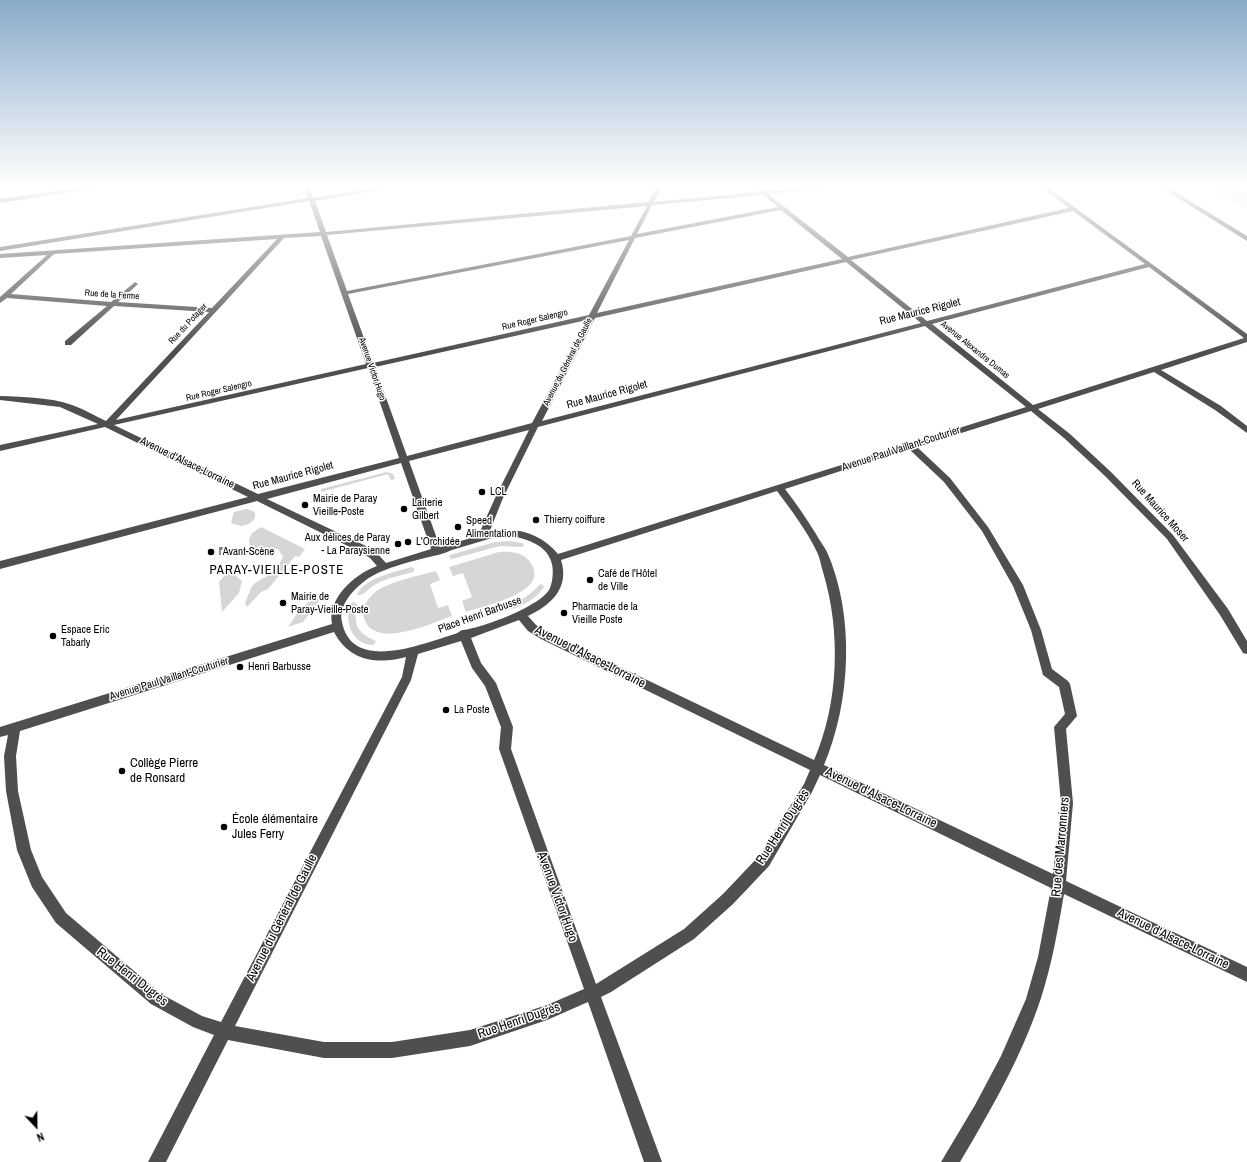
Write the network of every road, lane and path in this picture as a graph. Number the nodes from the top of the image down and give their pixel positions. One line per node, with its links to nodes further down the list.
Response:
1 (49, 241): 10 (street)
2 (217, 241): 11 (street)
3 (278, 241): 20 (street, Rue du Potager)
4 (327, 241): 16 (street, Avenue Victor Hugo)
5 (615, 241): 16 (street)
6 (630, 241): 21 (street, Avenue du Général de Gaulle)
7 (824, 241): 13 (street, Avenue Alexandre Dumas)
8 (927, 241): 13 (street, Rue Roger Salengro)
9 (1117, 241): 14 (street)
10 (0, 249)
11 (53, 252): 12 (street); 17 (street)
12 (1, 256)
13 (846, 259): 21 (street, Rue Roger Salengro); 22 (street, Avenue Alexandre Dumas)
14 (1150, 266): 22 (street, Rue Maurice Rigolet); 23 (street)
15 (135, 284): 19 (street)
16 (345, 293): 26 (street, Avenue Victor Hugo)
17 (8, 296): 18 (street); 19 (street, Rue de la Ferme)
18 (0, 301)
19 (112, 304): 20 (street, Rue de la Ferme); 25 (street)
20 (215, 310): 30 (street, Rue du Potager)
21 (591, 316): 26 (street, Rue Roger Salengro); 31 (street, Avenue du Général de Gaulle)
22 (927, 323): 29 (street, Avenue Alexandre Dumas); 31 (street, Rue Maurice Rigolet)
23 (1247, 337)
24 (1247, 340): 27 (street, Avenue Paul Vaillant-Couturier)
25 (68, 343)
26 (371, 366): 30 (street, Rue Roger Salengro); 35 (street, Avenue Victor Hugo)
27 (1155, 369): 29 (street, Avenue Paul Vaillant-Couturier); 32 (street)
28 (0, 398): 30 (street, Avenue d'Alsace-Lorraine)
29 (1032, 408): 33 (street, Avenue Paul Vaillant-Couturier); 46 (street, Rue Maurice Moser)
30 (108, 425): 34 (street, Rue Roger Salengro); 37 (street, Avenue d'Alsace-Lorraine)
31 (535, 426): 35 (street, Rue Maurice Rigolet); 38 (street, Avenue du Général de Gaulle)
32 (1247, 430)
33 (911, 446): 36 (street, Avenue Paul Vaillant-Couturier); 51 (street, Rue des Marronniers)
34 (0, 448)
35 (404, 459): 37 (street, Rue Maurice Rigolet); 39 (street, Avenue Victor Hugo)
36 (779, 488): 40 (street, Avenue Paul Vaillant-Couturier); 50 (street, Rue Henri Dugrès)
37 (258, 498): 41 (street, Rue Maurice Rigolet); 42 (street, Avenue d'Alsace-Lorraine)
38 (481, 538): 39 (street); 40 (street)
39 (437, 552): 42 (street)
40 (555, 558): 43 (street, Place Henri Barbusse)
41 (0, 565)
42 (384, 567): 44 (street)
43 (521, 615): 45 (street, Place Henri Barbusse); 50 (street, Avenue d'Alsace-Lorraine)
44 (337, 627): 47 (street, Place Henri Barbusse); 48 (street, Avenue Paul Vaillant-Couturier)
45 (464, 634): 47 (street, Place Henri Barbusse); 53 (street, Avenue Victor Hugo)
46 (1247, 650)
47 (413, 651): 54 (street, Avenue du Général de Gaulle)
48 (15, 727): 49 (street, Avenue Paul Vaillant-Couturier); 54 (street, Rue Henri Dugrès)
49 (0, 732)
50 (817, 768): 51 (street, Avenue d'Alsace-Lorraine); 53 (street, Rue Henri Dugrès)
51 (1059, 884): 52 (street, Avenue d'Alsace-Lorraine); 57 (street, Rue des Marronniers)
52 (1247, 975)
53 (593, 993): 54 (street, Rue Henri Dugrès); 56 (street, Avenue Victor Hugo)
54 (224, 1031): 55 (street, Avenue du Général de Gaulle)
55 (156, 1162)
56 (653, 1162)
57 (950, 1162)

